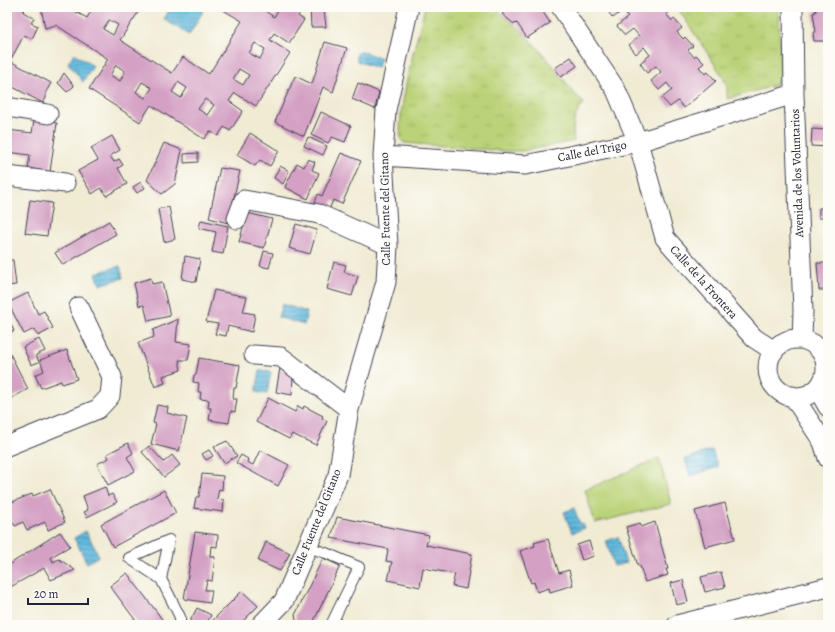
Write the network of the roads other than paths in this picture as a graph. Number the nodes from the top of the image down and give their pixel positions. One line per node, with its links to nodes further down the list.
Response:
1 (410, 7): 8 (street, Calle Fuente del Gitano)
2 (561, 7): 7 (street, Calle de la Frontera)
3 (793, 7): 4 (street, Avenida de los Voluntarios)
4 (794, 94): 7 (street, Calle del Trigo); 14 (street, Avenida de los Voluntarios)
5 (7, 107): 6 (street)
6 (48, 114)
7 (638, 142): 8 (street, Calle del Trigo); 15 (street, Calle de la Frontera)
8 (383, 156): 12 (street, Calle Fuente del Gitano)
9 (7, 176): 10 (street)
10 (65, 183)
11 (237, 219): 12 (street)
12 (388, 245): 20 (street, Calle Fuente del Gitano)
13 (79, 307): 21 (street)
14 (802, 339): 15 (street); 17 (street)
15 (774, 351): 18 (street)
16 (254, 355): 20 (street)
17 (818, 389): 18 (street); 19 (street)
18 (793, 396): 22 (street)
19 (828, 407)
20 (349, 409): 23 (street, Calle Fuente del Gitano)
21 (7, 446)
22 (826, 447)
23 (307, 547): 27 (street, Calle Fuente del Gitano); 28 (lane)
24 (161, 579): 26 (lane)
25 (828, 587): 29 (street)
26 (180, 625)
27 (261, 625)
28 (331, 625)
29 (677, 625)

